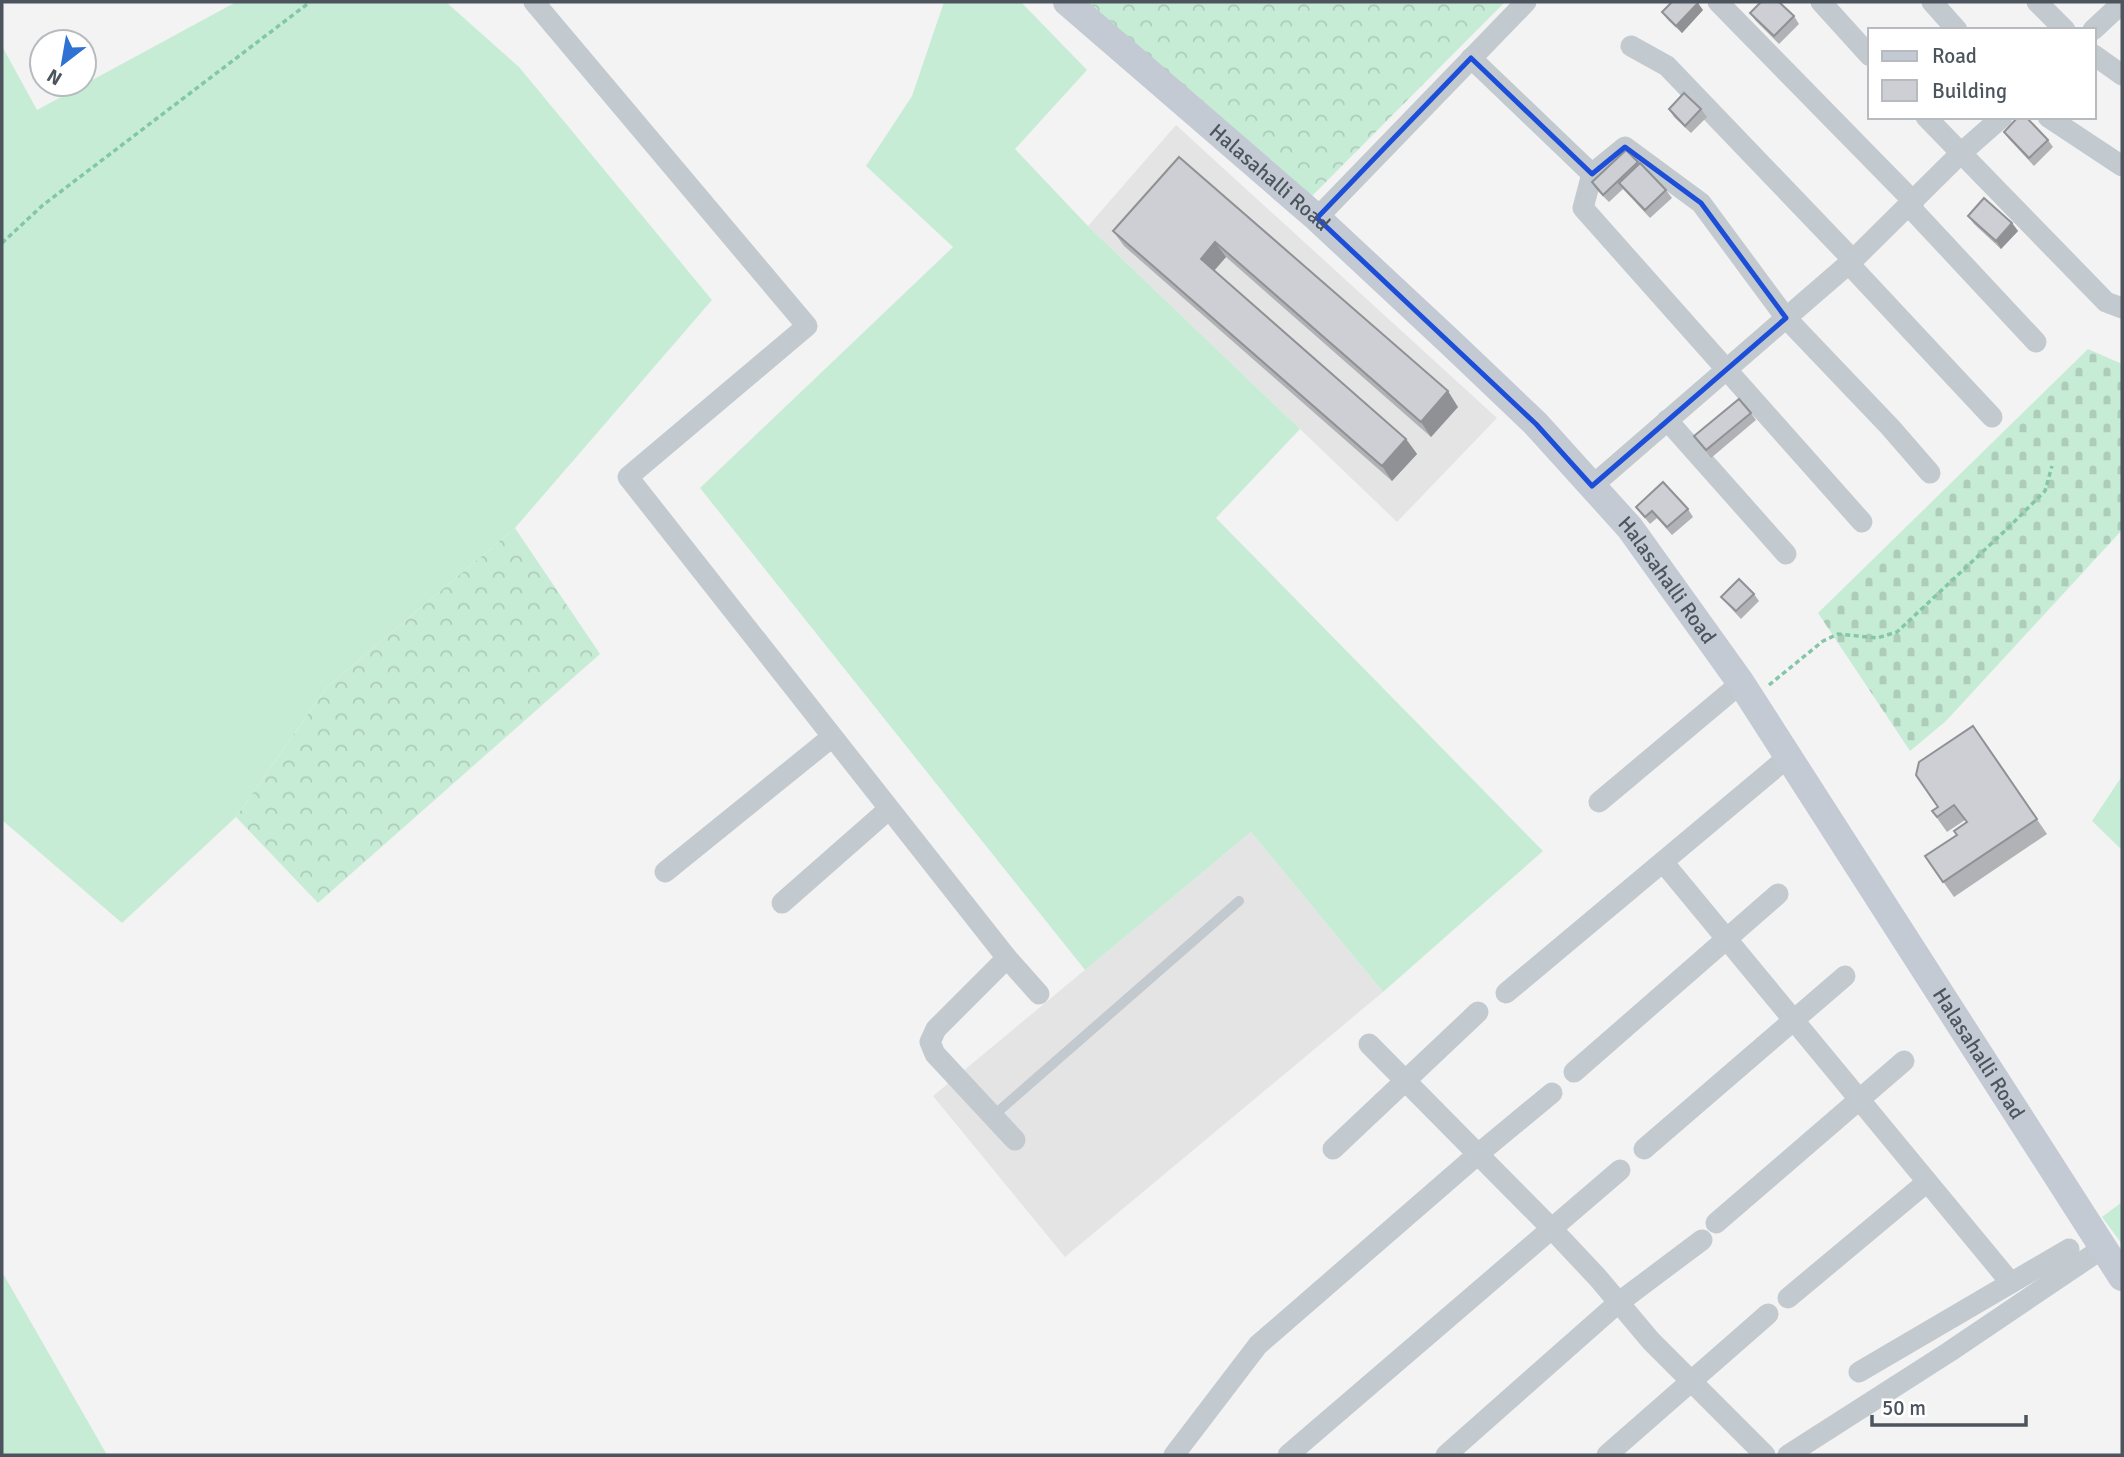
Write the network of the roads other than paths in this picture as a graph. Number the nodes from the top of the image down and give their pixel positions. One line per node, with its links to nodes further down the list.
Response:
1 (534, 2): 37 (street)
2 (1068, 2): 24 (main road, Halasahalli Road)
3 (1526, 2): 15 (street)
4 (1718, 2): 23 (street)
5 (1821, 2): 13 (street)
6 (1932, 2): 9 (street)
7 (2037, 2): 10 (street)
8 (2122, 3): 11 (street)
9 (1955, 28)
10 (2063, 28)
11 (2095, 28)
12 (1631, 46): 25 (street)
13 (1868, 54)
14 (2096, 56): 16 (street)
15 (1471, 58): 22 (street); 24 (street)
16 (2122, 75)
17 (1928, 119): 20 (street)
18 (2000, 119): 20 (street)
19 (2051, 119): 21 (street)
20 (1960, 154): 23 (street); 26 (street)
21 (2122, 166)
22 (1592, 174): 27 (street); 29 (street)
23 (1911, 204): 25 (street); 28 (street)
24 (1317, 218): 33 (main road, Halasahalli Road)
25 (1851, 262): 27 (street); 30 (street)
26 (2122, 308)
27 (1786, 318): 29 (street); 32 (street)
28 (2036, 342)
29 (1726, 370): 31 (street); 34 (street)
30 (1992, 417)
31 (1667, 420): 33 (street); 35 (street)
32 (1930, 473)
33 (1592, 486): 36 (main road, Halasahalli Road)
34 (1862, 522)
35 (1786, 554)
36 (1746, 691): 38 (main road, Halasahalli Road); 39 (street)
37 (832, 737): 40 (street); 42 (street)
38 (1788, 757): 41 (street); 69 (main road, Halasahalli Road)
39 (1599, 802)
40 (889, 809): 45 (street); 47 (street)
41 (1663, 862): 46 (street); 49 (street)
42 (665, 872)
43 (1778, 894): 46 (street)
44 (1239, 901): 59 (lane)
45 (782, 903)
46 (1726, 939): 52 (street); 55 (street)
47 (1007, 958): 50 (street); 59 (street)
48 (1845, 976): 52 (street)
49 (1506, 993)
50 (1039, 994)
51 (1478, 1012): 56 (street)
52 (1793, 1020): 58 (street); 62 (street)
53 (1369, 1044): 56 (street)
54 (1904, 1061): 58 (street)
55 (1574, 1072)
56 (1406, 1082): 61 (street); 63 (street)
57 (1552, 1093): 63 (street)
58 (1859, 1100): 65 (street); 66 (street)
59 (993, 1116): 60 (street)
60 (1015, 1140)
61 (1333, 1149)
62 (1644, 1149)
63 (1477, 1155): 67 (street); 78 (street)
64 (1620, 1170): 67 (street)
65 (1927, 1182): 72 (street); 73 (street)
66 (1716, 1223)
67 (1552, 1229): 74 (street); 79 (street)
68 (1702, 1240): 74 (street)
69 (2103, 1248): 71 (main road, Halasahalli Road); 83 (street)
70 (2069, 1249): 72 (street)
71 (2122, 1277)
72 (2011, 1283): 76 (street)
73 (1788, 1298)
74 (1618, 1303): 77 (street); 80 (street)
75 (1768, 1314): 77 (street)
76 (1858, 1372)
77 (1690, 1381): 81 (street); 82 (street)
78 (1174, 1455)
79 (1288, 1455)
80 (1446, 1455)
81 (1607, 1455)
82 (1765, 1455)
83 (1788, 1455)

